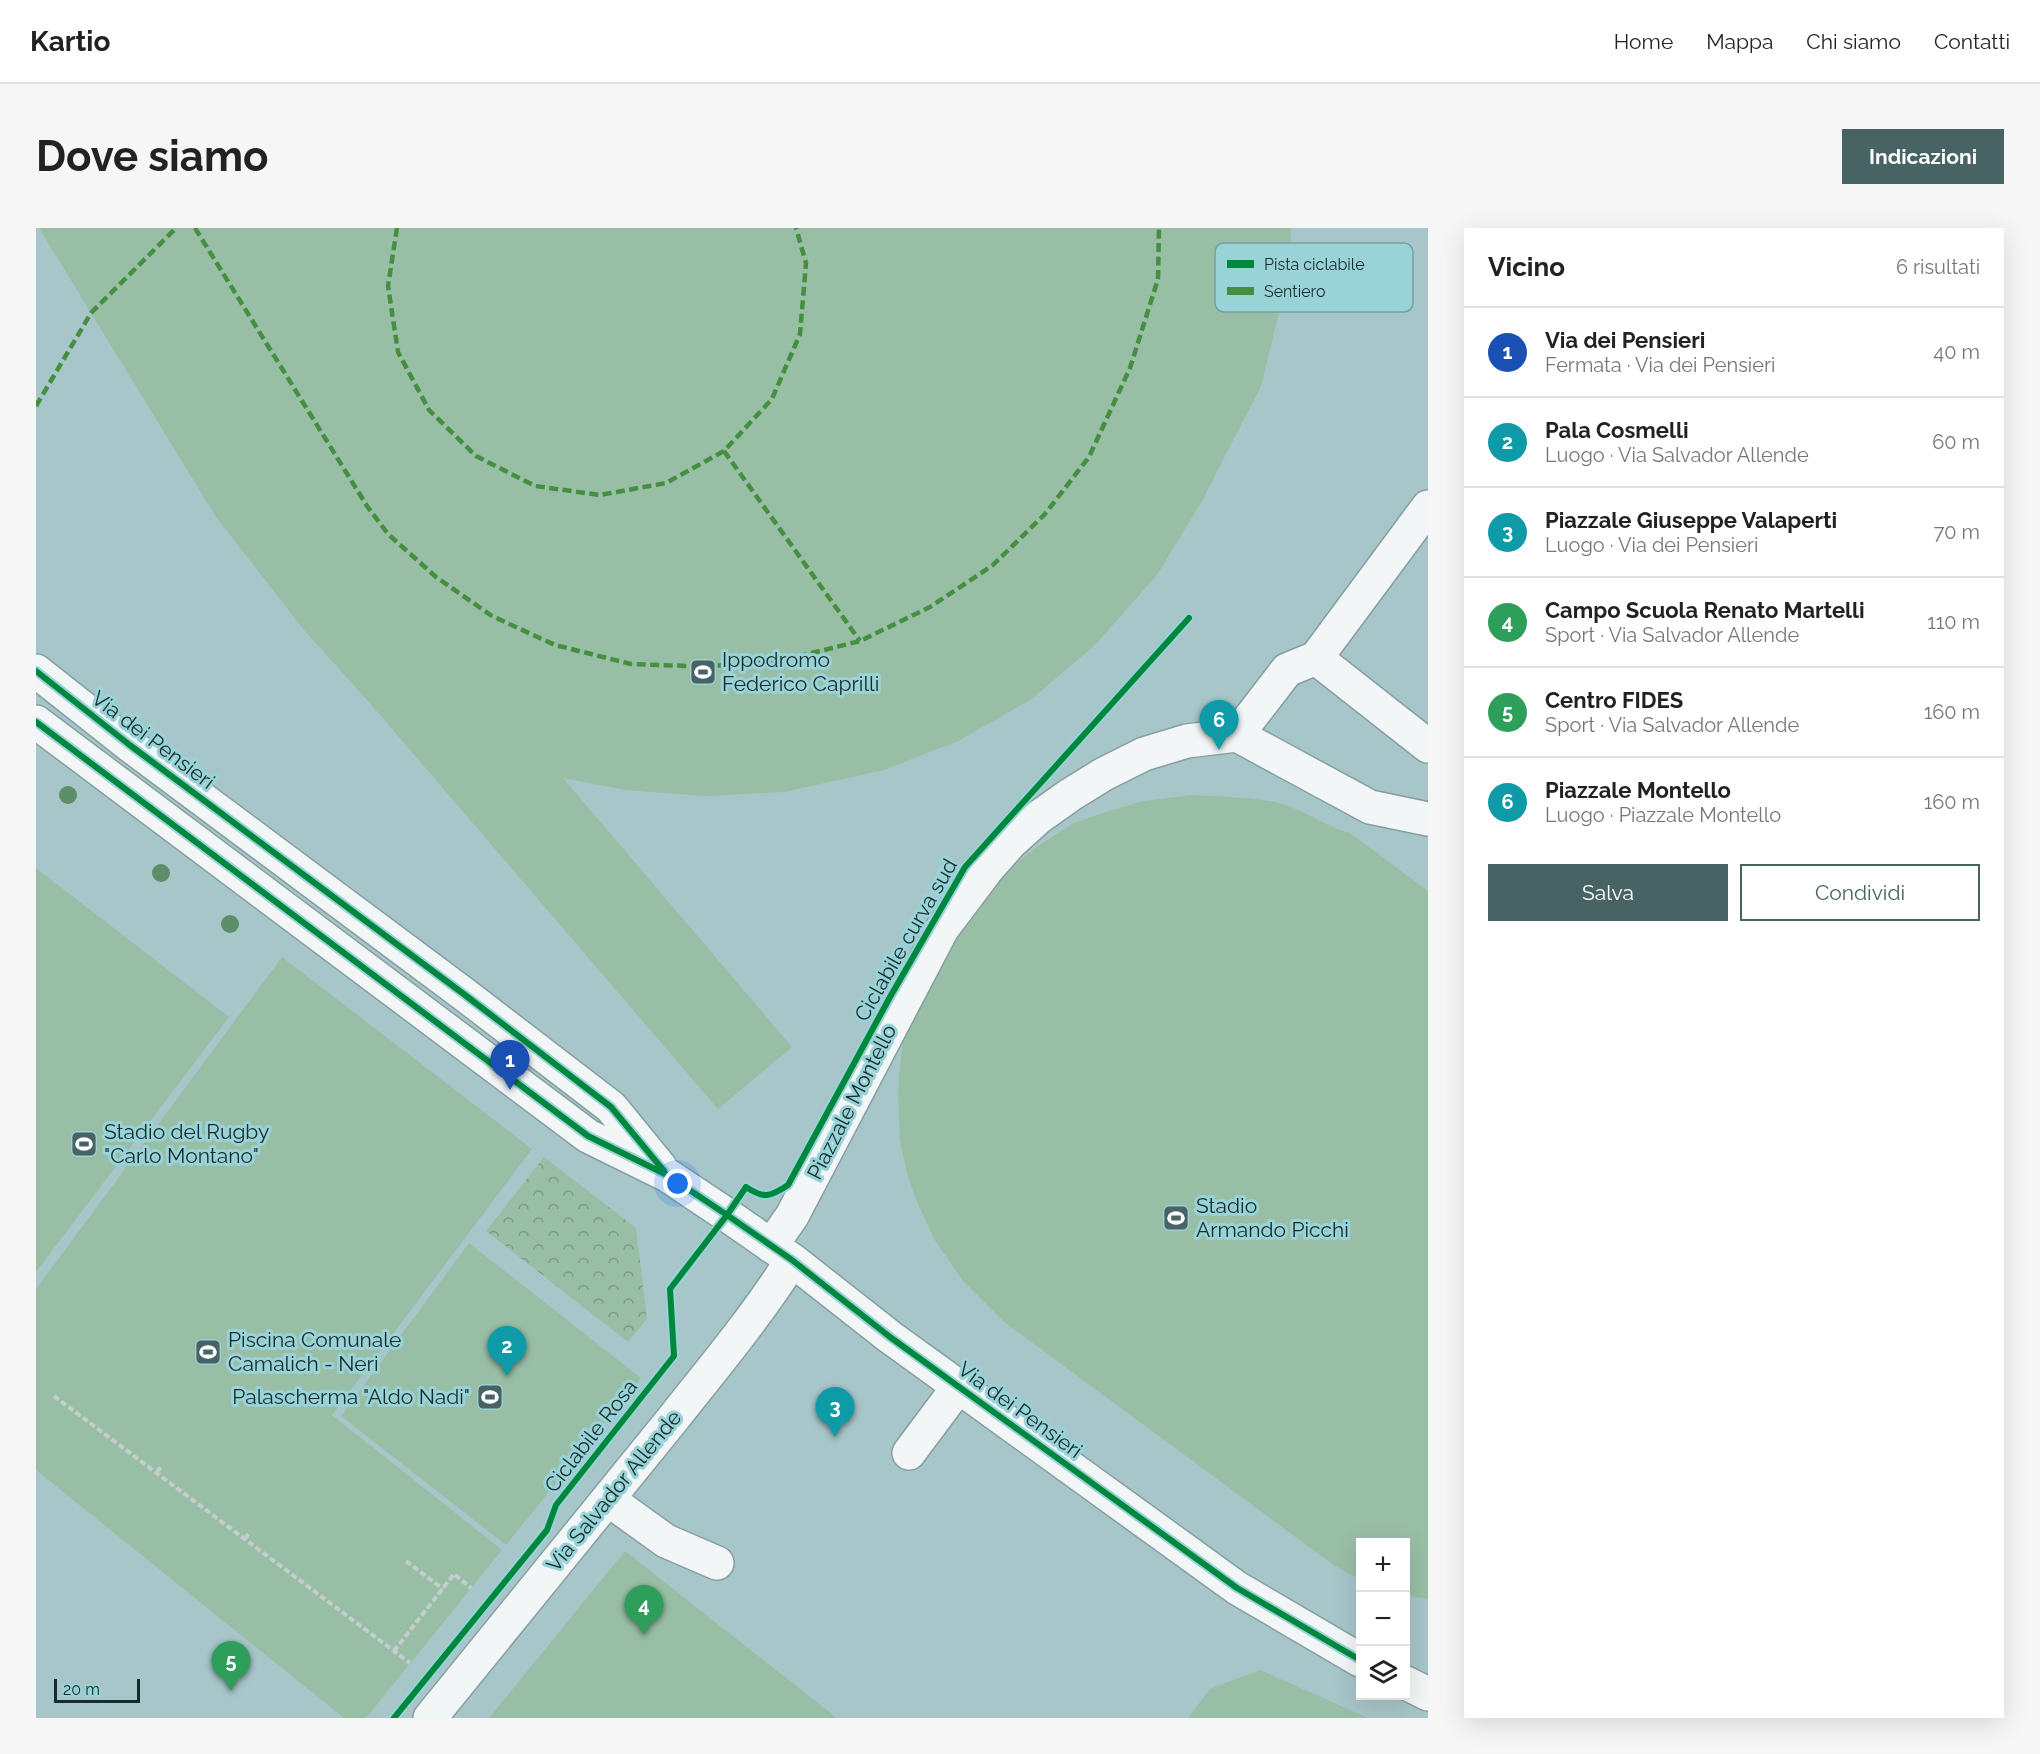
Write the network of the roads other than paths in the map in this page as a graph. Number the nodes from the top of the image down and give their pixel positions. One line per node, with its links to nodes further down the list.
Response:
1 (1428, 507): 2 (street)
2 (1316, 658): 5 (street); 6 (street)
3 (36, 671): 8 (street, Via dei Pensieri)
4 (36, 722): 8 (street, Via dei Pensieri)
5 (1237, 735): 7 (street); 9 (street, Piazzale Montello)
6 (1428, 746)
7 (1428, 819)
8 (667, 1175): 9 (street, Via dei Pensieri)
9 (782, 1253): 10 (street, Via dei Pensieri); 12 (street, Via Salvador Allende)
10 (959, 1386): 11 (street); 14 (street, Via dei Pensieri)
11 (909, 1453)
12 (609, 1500): 13 (street); 17 (street, Via Salvador Allende)
13 (717, 1563)
14 (1356, 1658)
15 (1410, 1685): 16 (street)
16 (1428, 1694)
17 (430, 1718)

